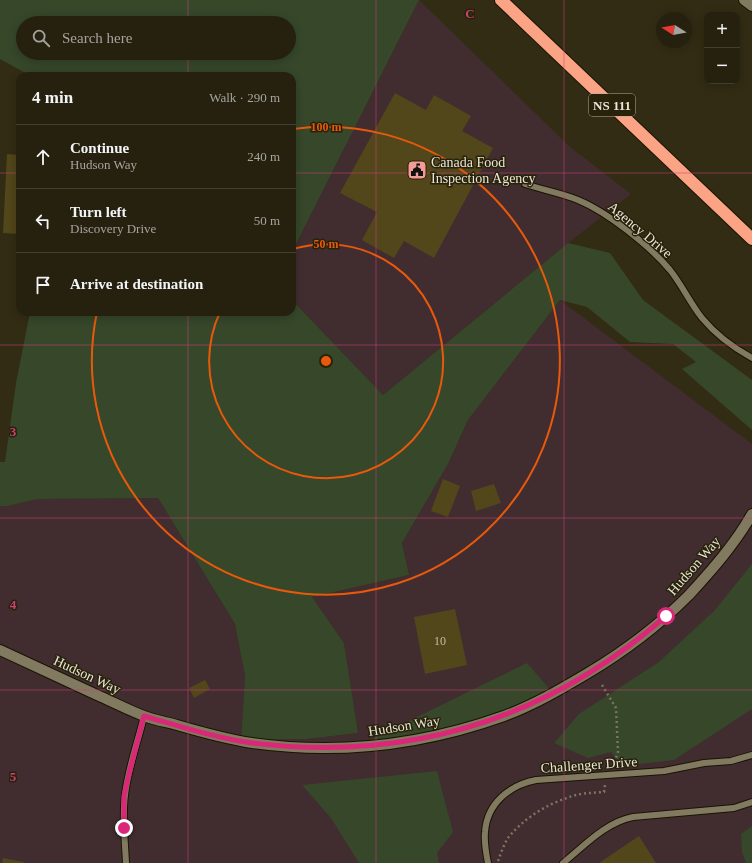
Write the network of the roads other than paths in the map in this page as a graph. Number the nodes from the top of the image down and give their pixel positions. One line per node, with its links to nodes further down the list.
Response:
1 (501, 0): 5 (highway, NS 111)
2 (744, 0): 3 (street)
3 (752, 6)
4 (525, 184): 6 (lane, Agency Drive)
5 (752, 239)
6 (752, 358)
7 (752, 514): 9 (street, Hudson Way)
8 (0, 650): 9 (street, Hudson Way)
9 (144, 716): 12 (lane)
10 (752, 755): 13 (lane, Challenger Drive)
11 (752, 802): 14 (lane)
12 (126, 863)
13 (488, 863)
14 (563, 863)

